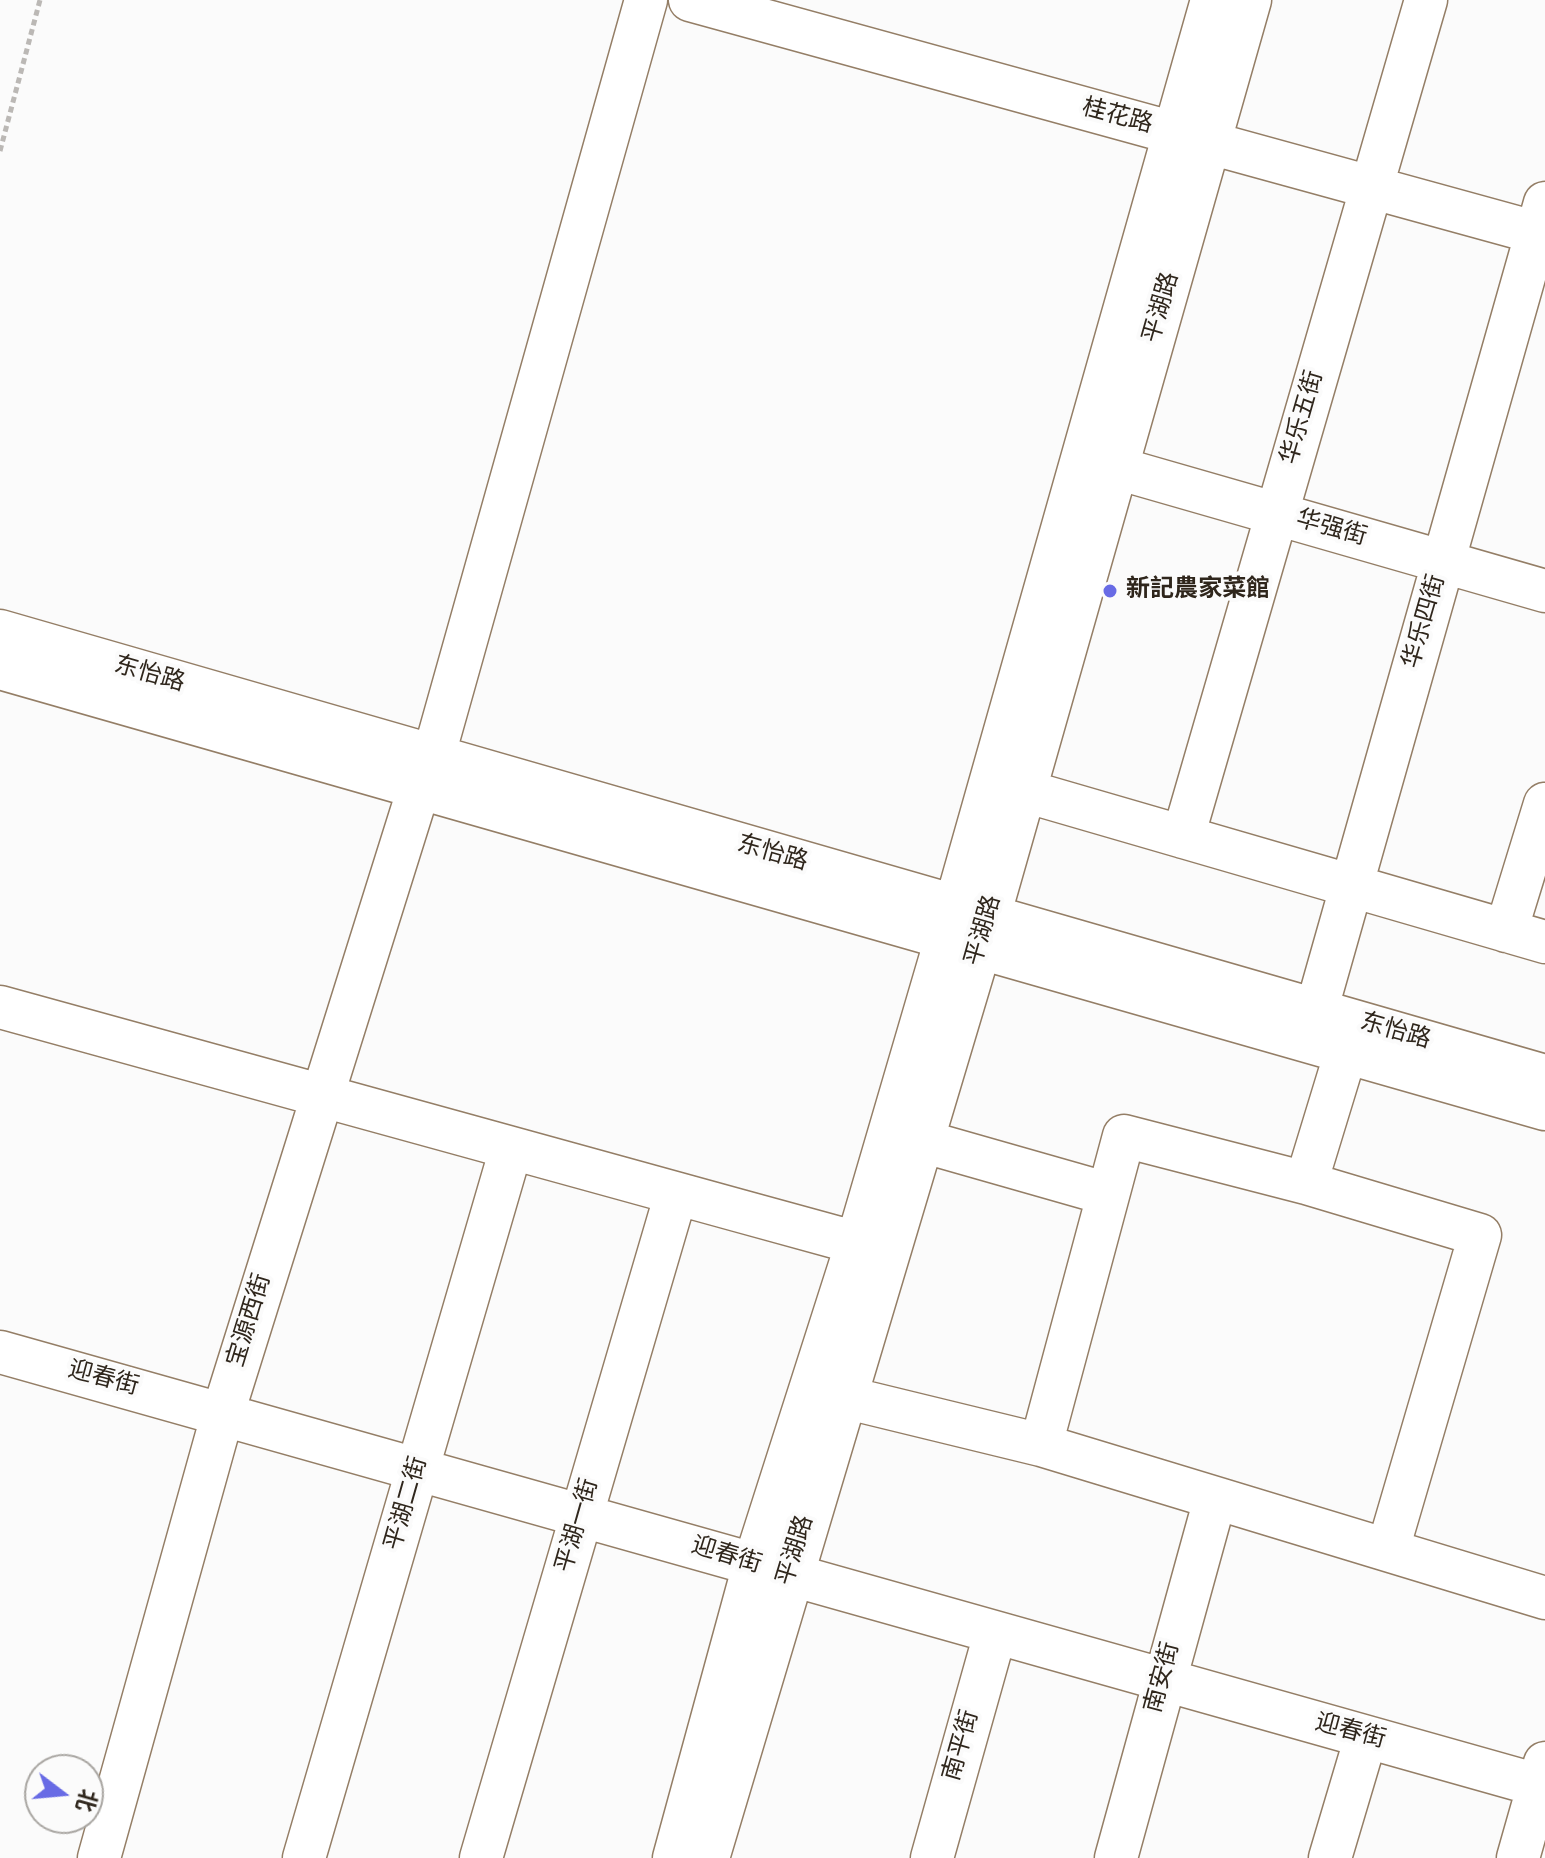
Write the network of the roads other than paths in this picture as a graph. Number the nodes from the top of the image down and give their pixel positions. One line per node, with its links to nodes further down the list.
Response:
1 (646, 0): 15 (street, 宝源西街)
2 (690, 0): 6 (street, 桂花路)
3 (1212, 0): 6 (street, 平湖路)
4 (1250, 0): 6 (street, 平湖路)
5 (1426, 0): 7 (street, 华乐五街)
6 (1192, 138): 7 (street, 桂花路); 9 (street, 平湖路); 20 (street, 平湖路)
7 (1372, 185): 8 (street, 桂花路); 10 (street, 华乐五街)
8 (1542, 224): 11 (street, 华乐四街)
9 (1117, 468): 10 (street, 华强街); 16 (street, 平湖路)
10 (1277, 514): 11 (street, 华强街); 18 (street, 华乐五街)
11 (1443, 562): 12 (street, 华强街); 19 (street, 华乐四街)
12 (1545, 591)
13 (0, 631): 15 (street, 东怡路)
14 (0, 668): 15 (street, 东怡路)
15 (426, 773): 20 (street, 东怡路); 25 (street, 宝源西街)
16 (1025, 791): 18 (street); 20 (street, 平湖路)
17 (1545, 804): 21 (street)
18 (1183, 837): 19 (street)
19 (1351, 886): 21 (street); 23 (street, 华乐四街)
20 (967, 928): 23 (street, 东怡路); 27 (street, 平湖路); 32 (street, 平湖路)
21 (1526, 937)
22 (0, 1007): 25 (street)
23 (1323, 1034): 24 (street, 东怡路); 26 (street, 东怡路); 29 (street, 华乐四街)
24 (1545, 1076)
25 (322, 1092): 28 (street); 35 (street, 宝源西街)
26 (1545, 1109)
27 (922, 1141): 31 (street); 34 (street, 平湖路)
28 (511, 1149): 30 (street); 37 (street, 平湖二街)
29 (1306, 1183): 31 (street); 40 (street)
30 (676, 1194): 32 (street); 39 (street, 平湖一街)
31 (1108, 1194): 36 (street)
32 (857, 1243): 41 (street, 平湖路)
33 (0, 1352): 35 (street, 迎春街)
34 (844, 1397): 36 (street); 41 (street, 平湖路)
35 (223, 1413): 37 (street, 迎春街); 47 (street, 宝源西街)
36 (1041, 1445): 38 (street)
37 (418, 1469): 39 (street, 迎春街); 48 (street, 平湖二街)
38 (1215, 1499): 40 (street); 44 (street, 南安街)
39 (583, 1513): 41 (street, 迎春街); 49 (street, 平湖一街)
40 (1388, 1549): 42 (street)
41 (772, 1571): 43 (street, 迎春街); 50 (street, 平湖路); 51 (street, 平湖路)
42 (1545, 1598)
43 (995, 1634): 44 (street, 迎春街); 52 (street, 南平街)
44 (1162, 1683): 45 (street, 迎春街); 53 (street, 南安街)
45 (1366, 1737): 46 (street, 迎春街); 54 (street)
46 (1543, 1779): 55 (street)
47 (99, 1858)
48 (304, 1858)
49 (481, 1858)
50 (674, 1858)
51 (708, 1858)
52 (932, 1858)
53 (1116, 1858)
54 (1330, 1858)
55 (1518, 1858)

